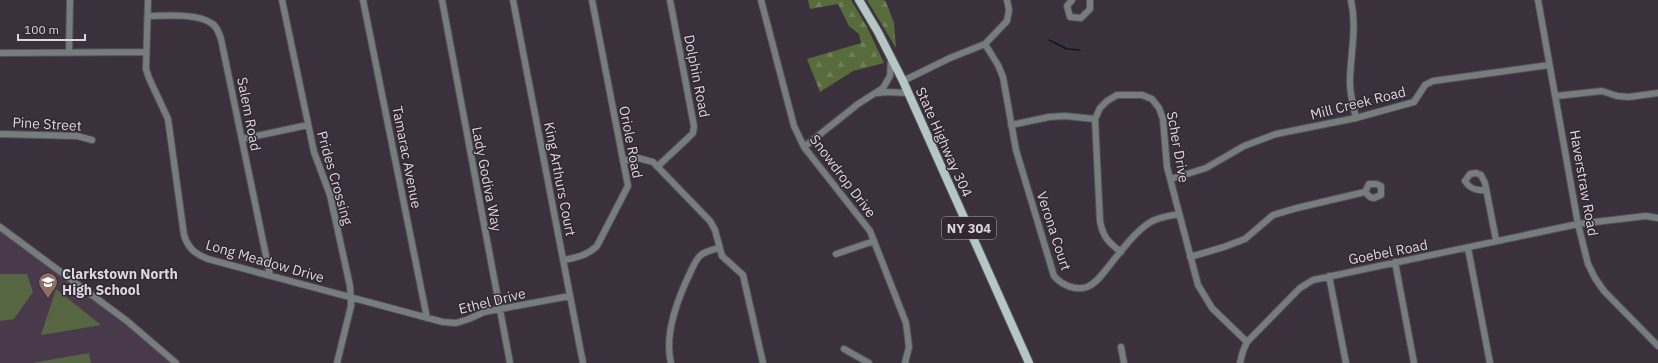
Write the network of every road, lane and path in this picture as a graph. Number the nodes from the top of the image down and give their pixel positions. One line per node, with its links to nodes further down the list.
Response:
1 (70, 0): 20 (street)
2 (148, 0): 16 (street, Long Meadow Drive)
3 (282, 0): 30 (street, Prides Crossing)
4 (364, 0): 59 (street, Tamarac Avenue)
5 (442, 0): 58 (street, Lady Godiva Way)
6 (513, 0): 52 (street, King Arthurs Court)
7 (592, 0): 36 (street, Oriole Road)
8 (670, 0): 37 (street, Dolphin Road)
9 (761, 0): 35 (street, Snowdrop Drive)
10 (859, 0): 21 (main road, State Highway 304 / NY 304)
11 (1007, 0): 17 (street)
12 (1072, 0): 13 (street)
13 (1090, 0)
14 (1351, 0): 28 (street)
15 (1538, 0): 22 (street, Haverstraw Road)
16 (148, 16): 18 (street, Long Meadow Drive); 34 (street, Salem Road)
17 (985, 44): 23 (street); 31 (street, Verona Court)
18 (146, 52): 20 (street); 54 (street, Long Meadow Drive)
19 (0, 53): 20 (street)
20 (69, 53)
21 (891, 56): 23 (main road, State Highway 304 / NY 304); 26 (street)
22 (1549, 65): 27 (street, Haverstraw Road); 28 (street, Mill Creek Road)
23 (903, 81): 24 (main road, State Highway 304 / NY 304)
24 (908, 93): 26 (street); 72 (main road, State Highway 304 / NY 304)
25 (1658, 93): 27 (street)
26 (875, 94): 35 (street)
27 (1556, 96): 43 (street, Haverstraw Road)
28 (1356, 118): 38 (street, Mill Creek Road)
29 (1095, 119): 31 (street); 38 (street, Scher Drive); 49 (street)
30 (308, 125): 34 (street); 57 (street, Prides Crossing)
31 (1011, 125): 49 (street, Verona Court)
32 (0, 134): 33 (street, Pine Street)
33 (92, 140)
34 (242, 140): 54 (street, Salem Road)
35 (804, 147): 46 (street, Snowdrop Drive)
36 (623, 161): 37 (street); 52 (street, Oriole Road)
37 (658, 166): 47 (street)
38 (1171, 179): 41 (street, Scher Drive)
39 (1485, 190): 45 (street)
40 (1366, 192): 51 (street)
41 (1179, 214): 49 (street, Verona Court); 51 (street, Scher Drive)
42 (1658, 218): 43 (street, Goebel Road)
43 (1578, 224): 45 (street, Goebel Road); 61 (street, Haverstraw Road)
44 (0, 227): 64 (street)
45 (1496, 240): 48 (street, Goebel Road)
46 (874, 241): 50 (street); 71 (street, Snowdrop Drive)
47 (718, 248): 68 (street); 69 (street)
48 (1468, 248): 53 (street, Goebel Road); 77 (street)
49 (1121, 252)
50 (836, 254)
51 (1190, 257): 60 (street, Scher Drive)
52 (564, 260): 56 (street, King Arthurs Court)
53 (1395, 262): 55 (street, Goebel Road); 76 (street)
54 (270, 275): 57 (street, Long Meadow Drive)
55 (1330, 276): 60 (street, Goebel Road); 75 (street)
56 (570, 296): 58 (street, Ethel Drive); 67 (street, King Arthurs Court)
57 (351, 297): 59 (street, Ethel Drive); 65 (street, Prides Crossing)
58 (500, 309): 59 (street, Ethel Drive); 66 (street, Lady Godiva Way)
59 (427, 318)
60 (1247, 342): 74 (street, Goebel Road)
61 (1658, 346)
62 (1122, 347): 73 (street)
63 (844, 349): 70 (street)
64 (176, 363)
65 (337, 363)
66 (510, 363)
67 (583, 363)
68 (671, 363)
69 (763, 363)
70 (869, 363)
71 (905, 363)
72 (1029, 363)
73 (1124, 363)
74 (1240, 363)
75 (1346, 363)
76 (1414, 363)
77 (1490, 363)

